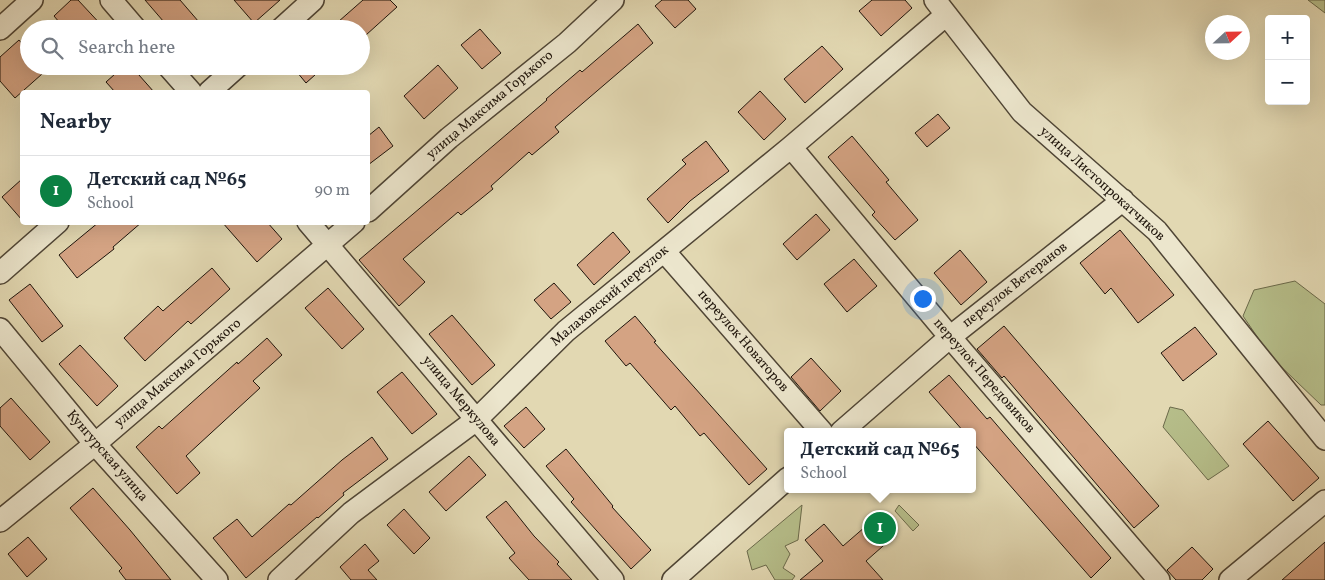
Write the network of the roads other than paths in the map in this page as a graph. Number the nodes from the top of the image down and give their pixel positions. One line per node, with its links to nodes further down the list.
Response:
1 (32, 0): 8 (street)
2 (111, 0): 6 (street)
3 (313, 0): 7 (street)
4 (613, 0): 15 (street, улица Максима Горького)
5 (940, 8): 13 (street, Малаховский переулок); 14 (street, улица Листопрокатчиков)
6 (128, 20)
7 (290, 20)
8 (0, 29)
9 (176, 75): 11 (street)
10 (228, 75): 12 (street)
11 (189, 90)
12 (211, 90)
13 (791, 147): 20 (street, Малаховский переулок); 23 (street, переулок Передовиков)
14 (1124, 200): 23 (street, переулок Ветеранов); 27 (street, улица Листопрокатчиков)
15 (370, 209)
16 (55, 225): 21 (street)
17 (311, 225): 19 (street, улица Меркулова)
18 (351, 225): 19 (street, улица Максима Горького)
19 (329, 245): 24 (street, улица Меркулова); 28 (street, улица Максима Горького)
20 (664, 251): 24 (street, Малаховский переулок); 25 (street, переулок Новаторов)
21 (0, 273)
22 (0, 329): 28 (street, Кунгурская улица)
23 (950, 337): 26 (street, переулок Ветеранов); 36 (street, переулок Передовиков)
24 (476, 420): 33 (street, Малаховский переулок); 34 (street, улица Меркулова)
25 (819, 428)
26 (846, 428)
27 (1325, 439)
28 (95, 444): 31 (street, улица Максима Горького); 32 (street, Кунгурская улица)
29 (784, 482): 35 (street)
30 (1325, 501): 37 (street)
31 (0, 521)
32 (218, 580)
33 (279, 580)
34 (613, 580)
35 (673, 580)
36 (1159, 580)
37 (1230, 580)

